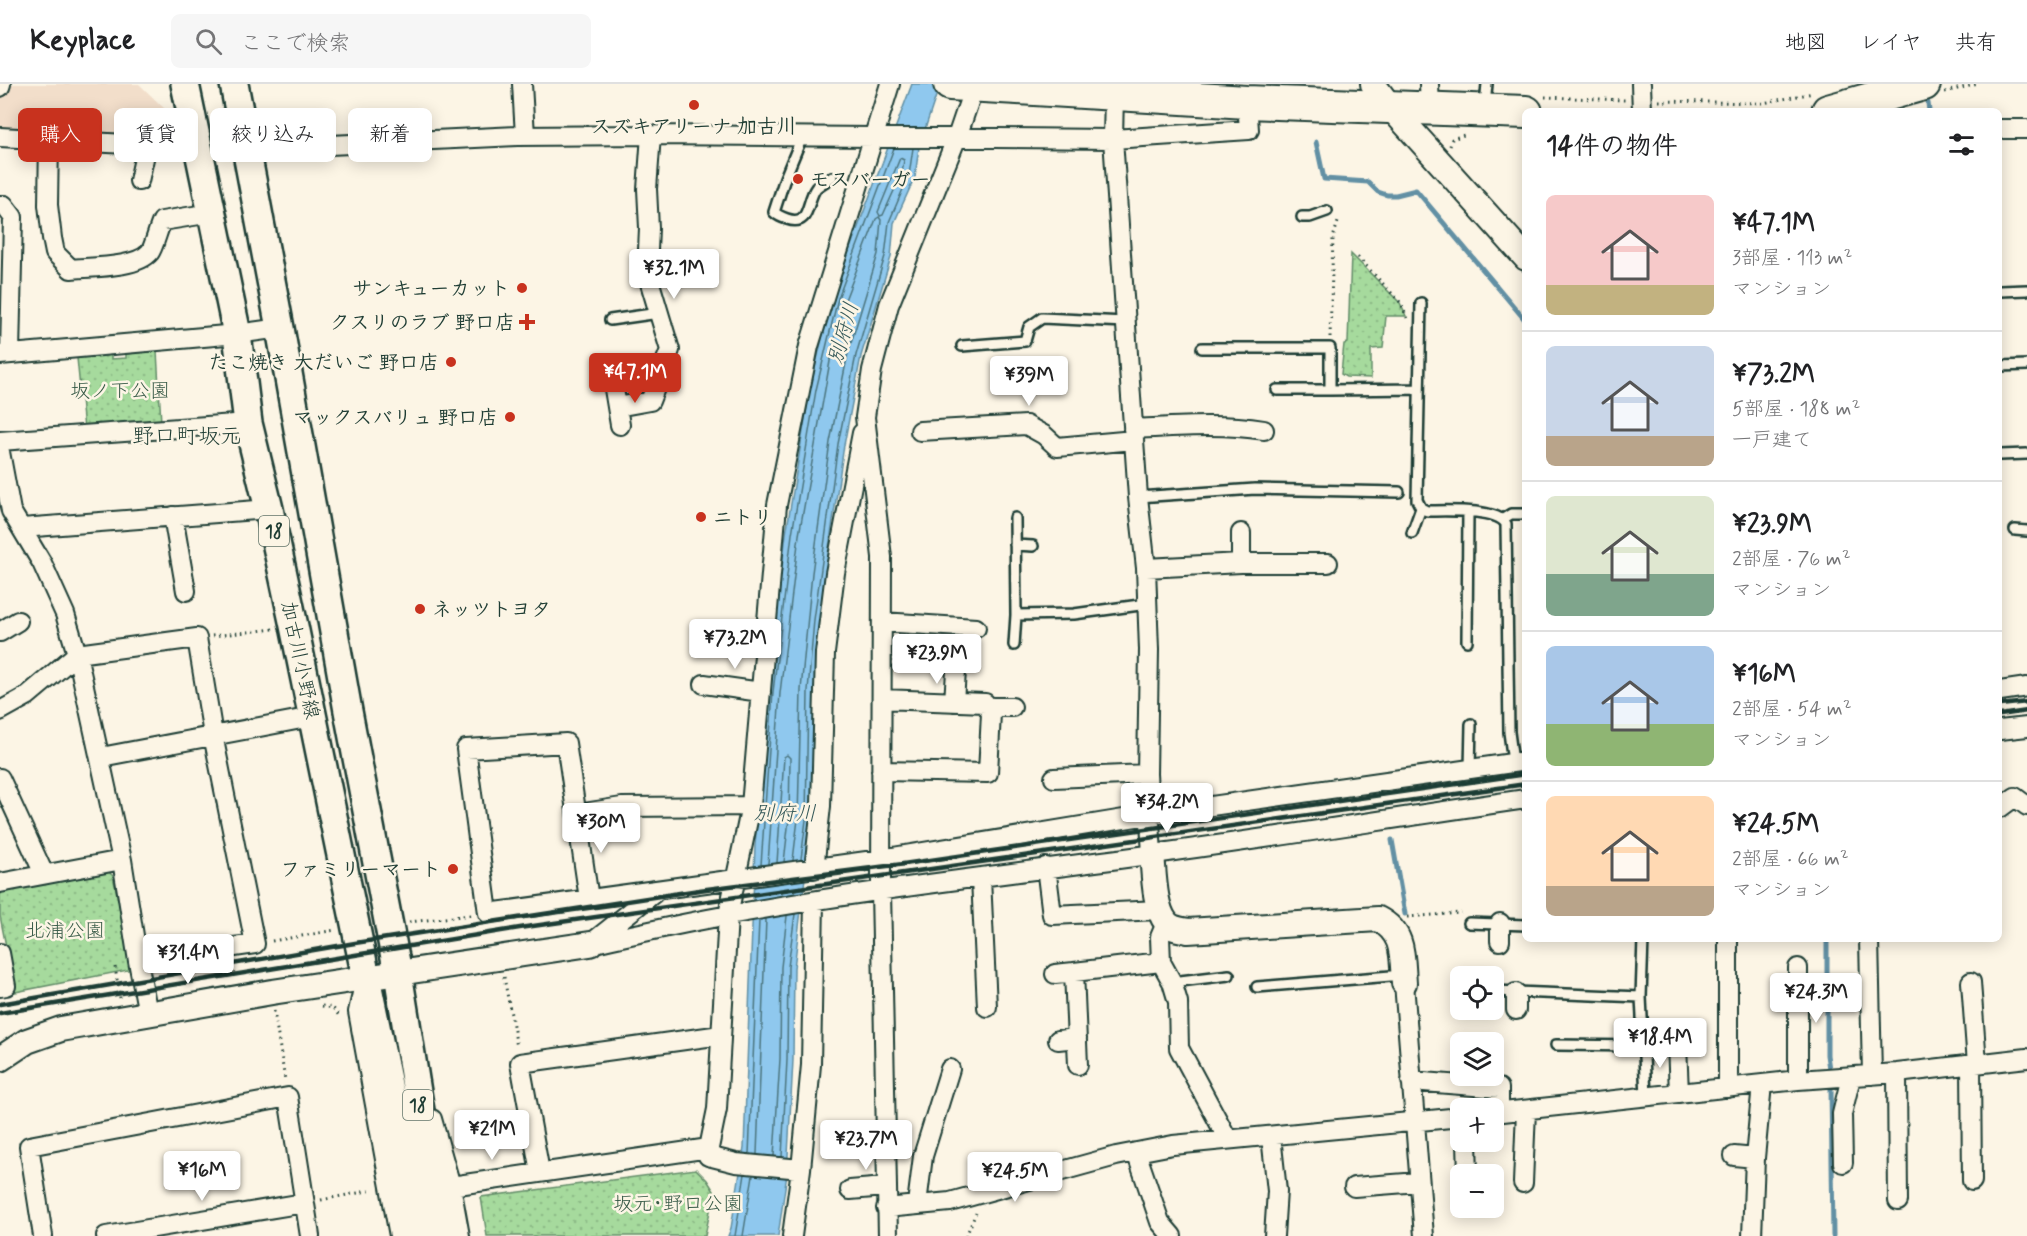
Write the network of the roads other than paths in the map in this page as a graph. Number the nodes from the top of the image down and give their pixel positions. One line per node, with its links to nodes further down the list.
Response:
1 (185, 84): 13 (main road, 加古川小野線 / 18)
2 (234, 84): 14 (main road, 加古川小野線 / 18)
3 (522, 84): 23 (street)
4 (890, 84): 24 (street)
5 (1641, 84): 15 (street)
6 (1924, 84): 16 (highway)
7 (966, 85): 8 (highway); 27 (street)
8 (1077, 88): 9 (highway)
9 (1114, 94): 12 (highway); 28 (street)
10 (1382, 96): 11 (highway); 12 (highway); 40 (street)
11 (1429, 96): 17 (highway)
12 (1246, 98): 28 (street)
13 (190, 108)
14 (238, 108)
15 (1642, 108)
16 (1844, 108)
17 (1481, 109): 18 (highway)
18 (1522, 112)
19 (2002, 129): 20 (street)
20 (2027, 129)
21 (651, 135): 23 (street); 26 (street); 44 (street)
22 (0, 136): 25 (street)
23 (525, 136): 29 (street)
24 (877, 136): 26 (street); 27 (street); 99 (street)
25 (18, 137)
26 (802, 137): 34 (lane)
27 (951, 137): 28 (street); 58 (street)
28 (1113, 138): 46 (street)
29 (336, 145)
30 (198, 148): 38 (main road, 加古川小野線 / 18)
31 (49, 162): 38 (street)
32 (144, 162): 35 (street)
33 (248, 162): 47 (main road, 加古川小野線 / 18)
34 (832, 177)
35 (140, 181)
36 (0, 205): 51 (street)
37 (1327, 211): 39 (lane)
38 (212, 213): 48 (main road, 加古川小野線 / 18)
39 (1302, 217)
40 (1522, 254)
41 (2027, 290): 42 (lane)
42 (2002, 291)
43 (1421, 303): 54 (lane)
44 (659, 313): 45 (lane); 57 (street)
45 (610, 320)
46 (1125, 322): 49 (lane); 62 (street)
47 (280, 328): 48 (street); 149 (main road, 加古川小野線 / 18)
48 (237, 334): 51 (street); 59 (main road, 加古川小野線 / 18)
49 (962, 346)
50 (1202, 348): 56 (lane)
51 (5, 354)
52 (2027, 365): 53 (lane)
53 (2002, 366)
54 (1419, 389): 56 (lane); 69 (lane)
55 (1277, 390): 56 (lane)
56 (1330, 390)
57 (617, 407)
58 (865, 417): 90 (street); 127 (street)
59 (248, 423): 63 (street); 70 (main road, 加古川小野線 / 18)
60 (1264, 430): 62 (street)
61 (920, 431): 62 (street)
62 (1134, 435): 68 (street)
63 (0, 441)
64 (0, 452): 71 (street)
65 (2027, 454): 66 (lane)
66 (2002, 455)
67 (1399, 492): 68 (lane)
68 (1138, 496): 86 (street)
69 (1420, 508): 72 (lane); 81 (lane)
70 (269, 509): 74 (street); 105 (main road, 加古川小野線 / 18)
71 (5, 510): 77 (street)
72 (1468, 512): 76 (lane); 92 (lane)
73 (1522, 514): 76 (lane)
74 (172, 516): 77 (street); 87 (street)
75 (1015, 518): 82 (lane)
76 (1503, 519): 111 (lane)
77 (22, 528): 94 (street)
78 (2014, 530): 79 (lane)
79 (2027, 531)
80 (1241, 533): 84 (street)
81 (1412, 533)
82 (1015, 545): 83 (lane); 89 (lane)
83 (1034, 546)
84 (1241, 563): 85 (street); 86 (street)
85 (1328, 563)
86 (1146, 567): 88 (street)
87 (186, 591)
88 (1147, 604): 89 (lane); 114 (street)
89 (1016, 615): 93 (lane)
90 (882, 622): 91 (street); 100 (street)
91 (976, 628)
92 (1467, 641)
93 (1014, 645)
94 (77, 654): 104 (street); 109 (street); 110 (street)
95 (956, 671): 101 (street)
96 (704, 684): 99 (street)
97 (2027, 687): 98 (street)
98 (2002, 691)
99 (761, 692): 118 (street)
100 (882, 699): 101 (street); 113 (street)
101 (954, 702): 102 (street)
102 (988, 707): 103 (street); 113 (street)
103 (1012, 707)
104 (0, 711)
105 (312, 717): 109 (street); 152 (main road, 加古川小野線 / 18)
106 (1471, 724): 112 (lane)
107 (2027, 727): 108 (street)
108 (2002, 730)
109 (213, 735): 110 (street); 145 (street)
110 (101, 757): 125 (street)
111 (1519, 762): 112 (street)
112 (1470, 769): 122 (street)
113 (881, 771): 124 (street)
114 (1147, 774): 116 (street); 122 (street)
115 (0, 778): 128 (street)
116 (1066, 782)
117 (1522, 800): 123 (street)
118 (751, 806): 121 (street); 129 (street)
119 (2027, 806): 120 (street)
120 (2002, 807)
121 (577, 814): 134 (street); 134 (street)
122 (1148, 815): 123 (street); 124 (street)
123 (1152, 854): 126 (street); 137 (street)
124 (881, 859): 127 (street); 133 (street)
125 (122, 860): 128 (street); 145 (street)
126 (1046, 867): 130 (street); 137 (street)
127 (814, 869): 129 (street)
128 (44, 874): 131 (street)
129 (742, 878): 132 (street); 136 (street)
130 (981, 878): 133 (street); 160 (street)
131 (0, 883)
132 (659, 889): 134 (street); 143 (street)
133 (881, 891): 135 (street); 202 (street)
134 (589, 899)
135 (814, 901): 136 (street); 195 (street)
136 (728, 915): 143 (street); 163 (street)
137 (1163, 917): 146 (street); 153 (street)
138 (1469, 922): 139 (lane)
139 (1522, 926)
140 (1643, 942): 159 (lane)
141 (1728, 942): 180 (street)
142 (1869, 942): 175 (street)
143 (590, 944): 149 (street)
144 (0, 952): 156 (street)
145 (138, 961): 161 (street)
146 (1161, 962): 148 (street); 154 (street)
147 (1798, 968): 177 (street)
148 (1074, 972): 150 (street); 164 (street)
149 (398, 973): 152 (street); 162 (main road, 加古川小野線 / 18)
150 (1055, 974)
151 (1229, 975): 154 (lane)
152 (366, 978): 161 (street); 211 (street); 212 (main road, 加古川小野線 / 18)
153 (1404, 979): 157 (lane); 178 (street)
154 (1172, 982): 189 (street)
155 (1971, 982): 171 (street)
156 (0, 987)
157 (1257, 987)
158 (1504, 995): 159 (lane)
159 (1641, 997): 168 (lane)
160 (987, 1007)
161 (148, 1014): 170 (street)
162 (405, 1025): 200 (street); 213 (main road, 加古川小野線 / 18)
163 (721, 1035): 190 (street); 196 (street)
164 (1077, 1038): 165 (street); 172 (street)
165 (1058, 1040)
166 (1677, 1044): 181 (street)
167 (1556, 1045): 168 (lane)
168 (1643, 1046): 182 (lane)
169 (2027, 1058): 171 (street)
170 (0, 1059)
171 (1974, 1064): 174 (street); 197 (street)
172 (1078, 1065)
173 (950, 1069): 206 (street)
174 (1897, 1073): 175 (street); 204 (street)
175 (1872, 1075): 176 (street)
176 (1851, 1077): 177 (street); 194 (street)
177 (1798, 1080): 179 (street)
178 (1411, 1082): 183 (street); 187 (street)
179 (1762, 1084): 180 (street); 193 (street)
180 (1728, 1088): 181 (street)
181 (1679, 1093): 182 (street)
182 (1646, 1096): 184 (street)
183 (1498, 1098)
184 (1526, 1110): 185 (street); 199 (street)
185 (1504, 1112)
186 (1450, 1118): 187 (street)
187 (1414, 1122): 188 (street); 198 (street)
188 (1271, 1136): 189 (street); 218 (street)
189 (1225, 1139): 191 (street)
190 (709, 1148): 195 (street); 196 (street)
191 (1136, 1152): 206 (street); 217 (street)
192 (1734, 1156): 193 (street)
193 (1755, 1158): 220 (street)
194 (1843, 1164)
195 (801, 1168): 215 (street)
196 (540, 1172): 200 (street)
197 (1972, 1181)
198 (1419, 1182): 201 (street); 219 (street)
199 (1523, 1183)
200 (451, 1186): 214 (street)
201 (1354, 1187)
202 (885, 1188): 203 (street); 207 (street)
203 (850, 1190)
204 (1898, 1201)
205 (304, 1203): 208 (street); 209 (street); 210 (street)
206 (917, 1204): 207 (street)
207 (886, 1208): 216 (street)
208 (43, 1236)
209 (106, 1236)
210 (310, 1236)
211 (399, 1236)
212 (419, 1236)
213 (440, 1236)
214 (460, 1236)
215 (792, 1236)
216 (888, 1236)
217 (1172, 1236)
218 (1274, 1236)
219 (1424, 1236)
220 (1752, 1236)

